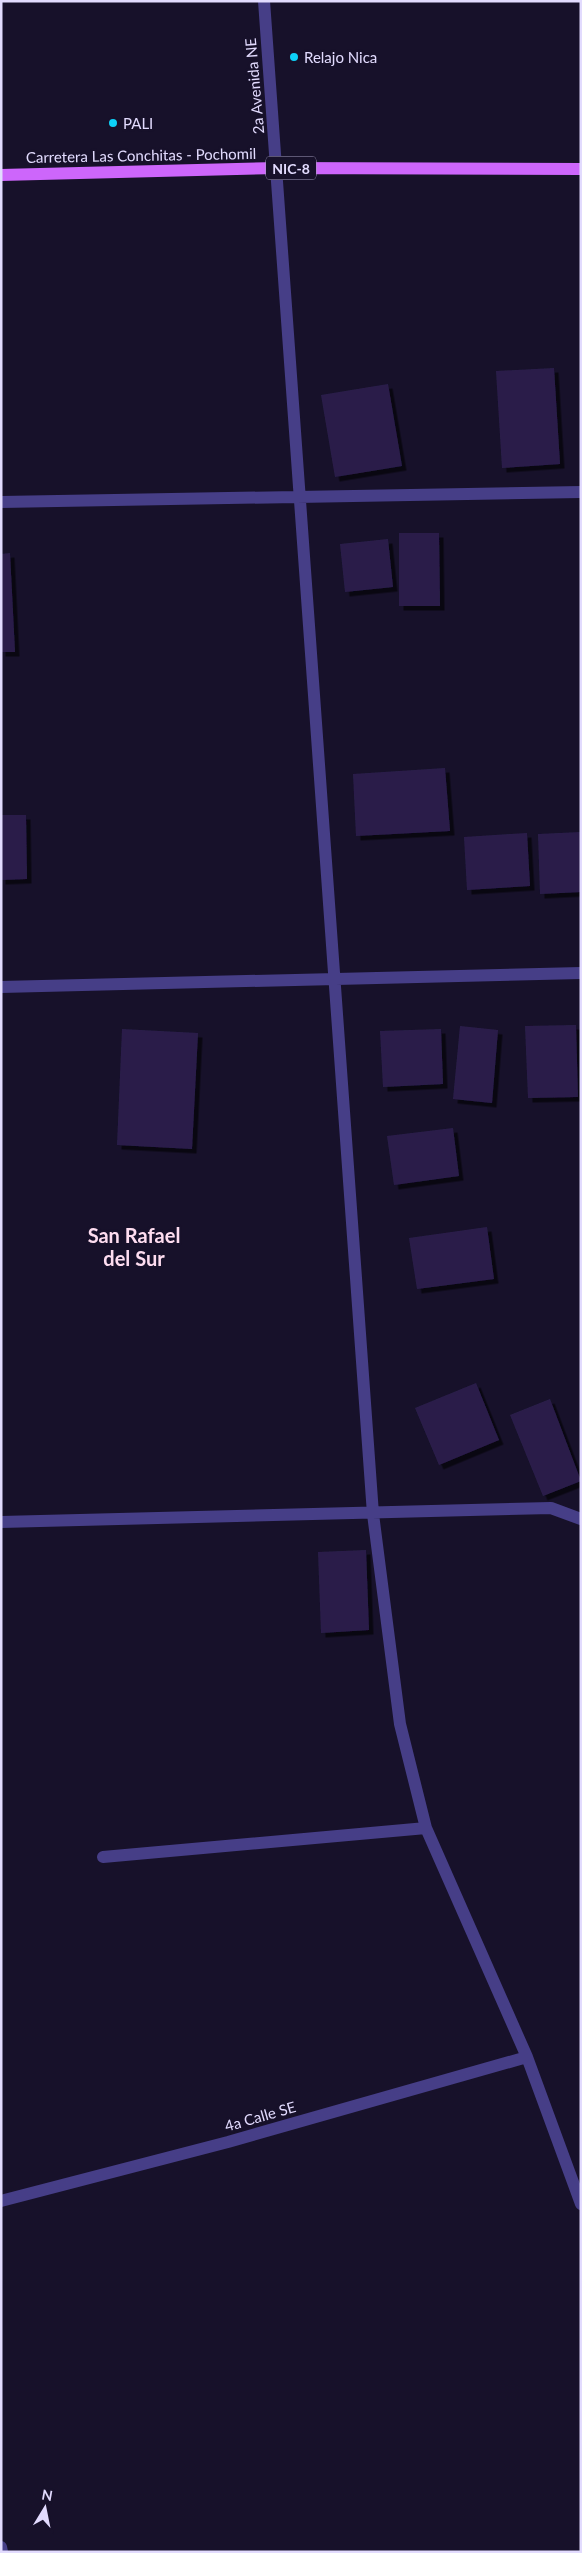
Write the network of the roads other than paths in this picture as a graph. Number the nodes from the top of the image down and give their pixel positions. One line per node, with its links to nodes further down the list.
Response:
1 (264, 1): 2 (street, 2a Avenida NE)
2 (277, 168): 3 (main road, Carretera Las Conchitas - Pochomil / NIC-8); 4 (main road, Carretera Las Conchitas - Pochomil / NIC-8); 6 (street, 2a Avenida NE)
3 (581, 169)
4 (1, 175)
5 (581, 492): 6 (street)
6 (299, 497): 7 (street); 9 (street, 2a Avenida NE)
7 (1, 502)
8 (581, 973): 9 (street)
9 (333, 979): 10 (street); 11 (street, 2a Avenida NE)
10 (1, 987)
11 (373, 1514): 12 (street); 13 (street); 14 (street, 2a Avenida NE)
12 (581, 1519)
13 (1, 1522)
14 (426, 1828): 15 (street); 16 (street, 2a Avenida NE)
15 (103, 1857)
16 (527, 2057): 17 (street, 4a Calle SE); 18 (street, 2a Avenida NE)
17 (1, 2201)
18 (581, 2204)
19 (1, 2547): 20 (street)
20 (2, 2552)

